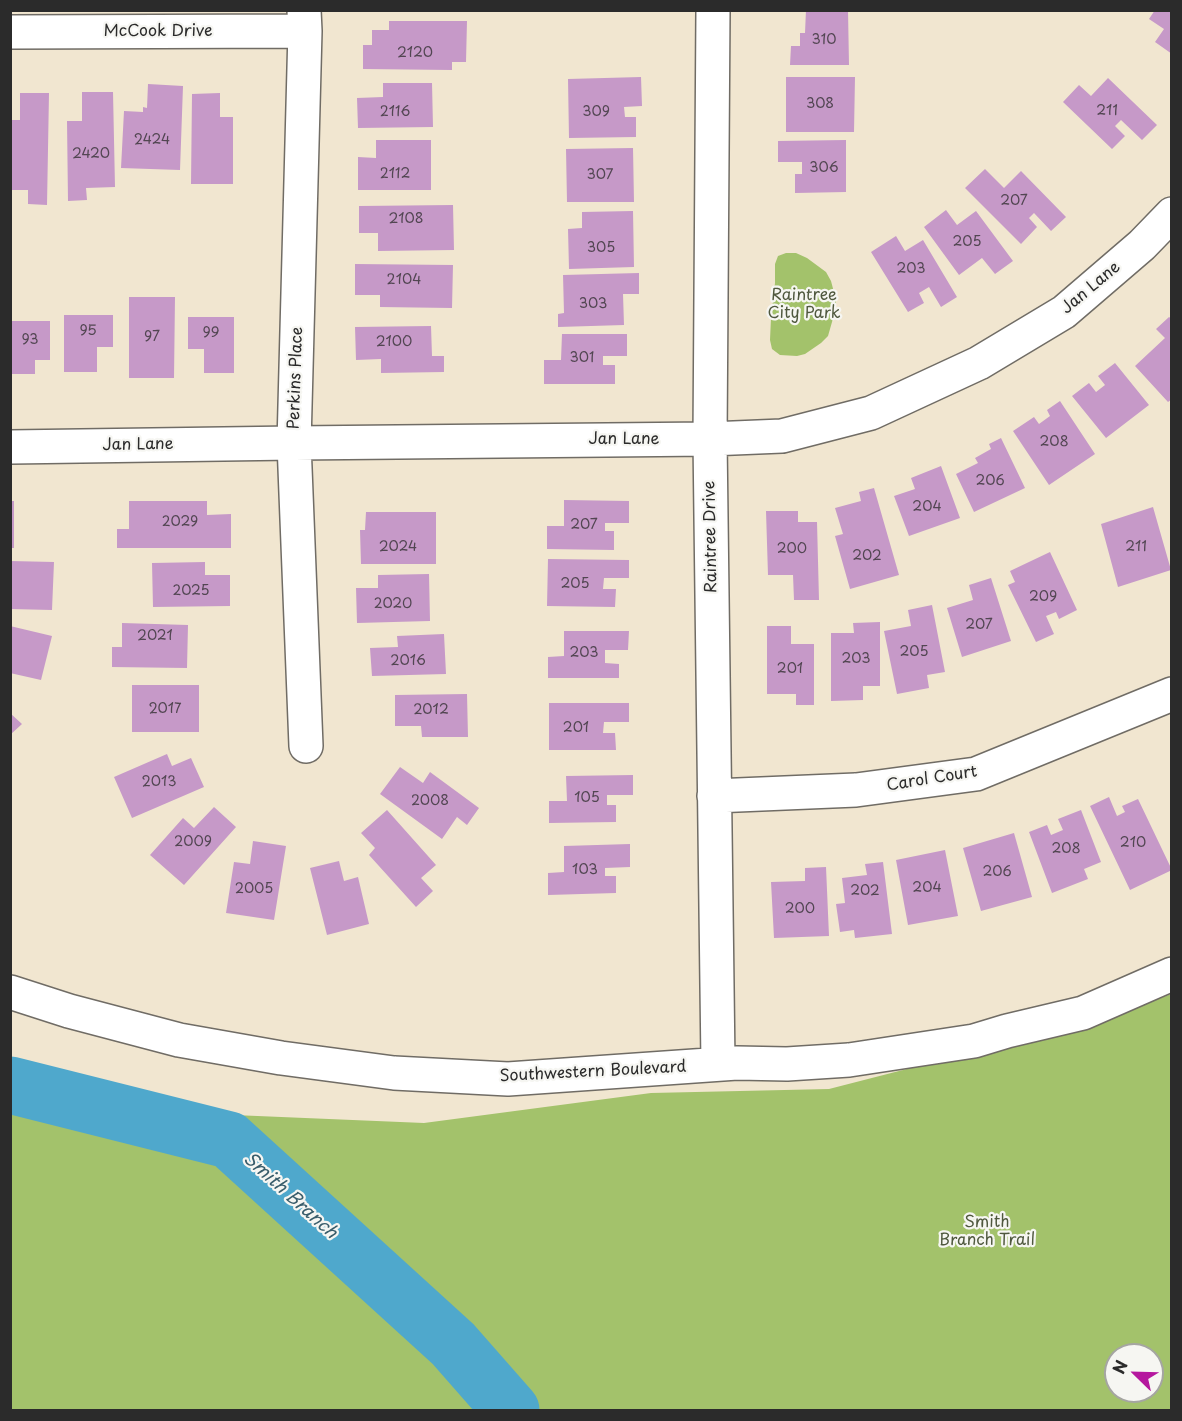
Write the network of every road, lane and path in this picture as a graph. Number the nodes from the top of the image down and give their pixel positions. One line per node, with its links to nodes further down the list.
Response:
1 (713, 10): 5 (street, Raintree Drive)
2 (305, 21): 3 (street, McCook Drive); 6 (street, Perkins Place)
3 (10, 32)
4 (1172, 214): 5 (street, Jan Lane)
5 (710, 439): 6 (street, Jan Lane); 10 (street, Raintree Drive)
6 (294, 443): 7 (street, Jan Lane); 9 (street, Perkins Place)
7 (10, 447)
8 (1172, 694): 10 (street, Carol Court)
9 (306, 746)
10 (714, 796): 13 (street, Raintree Drive)
11 (1172, 974): 13 (street, Southwestern Boulevard)
12 (10, 992): 13 (street, Southwestern Boulevard)
13 (718, 1064)

